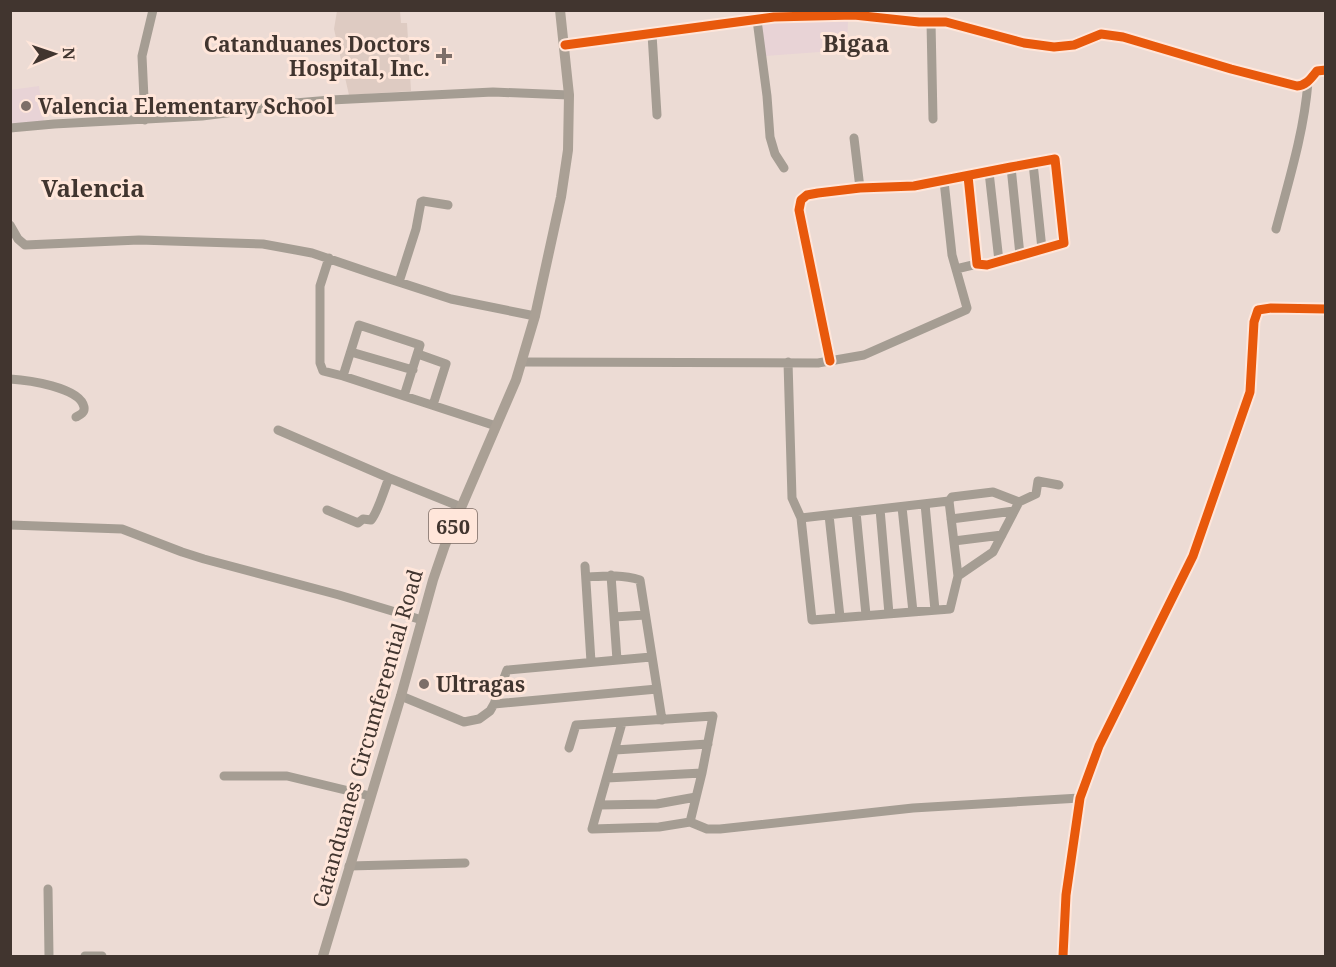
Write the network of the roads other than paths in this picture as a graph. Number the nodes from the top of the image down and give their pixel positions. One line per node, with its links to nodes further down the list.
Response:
1 (153, 10): 13 (street)
2 (560, 10): 7 (main road, Catanduanes Circumferential Road / 650)
3 (854, 13): 4 (street); 5 (street)
4 (757, 20): 6 (street); 18 (street)
5 (931, 22): 9 (street); 12 (street)
6 (652, 34): 7 (street); 11 (street)
7 (565, 45): 10 (main road, Catanduanes Circumferential Road / 650)
8 (1326, 70): 9 (street)
9 (1308, 82): 25 (street)
10 (569, 95): 13 (street); 34 (main road, Catanduanes Circumferential Road / 650)
11 (657, 115)
12 (933, 119)
13 (145, 120): 14 (street)
14 (10, 128)
15 (854, 138): 22 (street)
16 (1033, 163): 17 (street); 26 (street); 26 (street)
17 (1011, 166): 19 (street); 27 (street)
18 (784, 168)
19 (989, 172): 20 (street); 29 (street)
20 (968, 176): 21 (street); 30 (street)
21 (945, 180): 22 (street); 31 (street)
22 (860, 188): 37 (street)
23 (448, 205): 32 (street)
24 (10, 225): 28 (street)
25 (1276, 229)
26 (1042, 249): 27 (street)
27 (1020, 255): 29 (street)
28 (329, 258): 32 (street); 41 (street)
29 (999, 261): 30 (street)
30 (977, 264): 31 (street)
31 (956, 270): 37 (street)
32 (399, 282): 34 (street)
33 (1326, 309): 93 (street)
34 (535, 316): 38 (main road, Catanduanes Circumferential Road / 650)
35 (351, 352): 36 (street); 40 (street); 41 (street)
36 (418, 354): 40 (street); 44 (street)
37 (830, 361): 39 (street)
38 (522, 362): 39 (street); 46 (main road, Catanduanes Circumferential Road / 650)
39 (788, 362): 60 (street)
40 (412, 370): 43 (street)
41 (343, 376): 43 (street)
42 (10, 379): 45 (street)
43 (404, 396): 44 (street)
44 (433, 405): 46 (street)
45 (76, 417)
46 (496, 426): 53 (main road, Catanduanes Circumferential Road / 650)
47 (278, 430): 48 (street)
48 (389, 478): 53 (street); 56 (street)
49 (1059, 484): 51 (street)
50 (949, 501): 51 (street); 52 (street); 61 (street)
51 (1019, 502): 57 (street)
52 (925, 504): 54 (street); 69 (street)
53 (461, 507): 76 (main road, Catanduanes Circumferential Road / 650)
54 (902, 507): 55 (street); 70 (street)
55 (880, 509): 58 (street); 71 (street)
56 (327, 510)
57 (1014, 511): 61 (street); 63 (street)
58 (856, 512): 59 (street); 73 (street)
59 (829, 515): 60 (street); 75 (street)
60 (801, 518): 75 (street)
61 (951, 519): 64 (street)
62 (10, 525): 76 (street)
63 (1002, 535): 64 (street); 67 (street)
64 (954, 541): 67 (street)
65 (585, 566): 68 (street)
66 (611, 575): 68 (street); 72 (street); 74 (street)
67 (958, 576): 69 (street)
68 (586, 577): 79 (street)
69 (934, 610): 70 (street)
70 (913, 612): 71 (street)
71 (889, 614): 73 (street)
72 (645, 615): 74 (street); 77 (street)
73 (866, 615): 75 (street)
74 (614, 617): 78 (street)
75 (840, 617)
76 (422, 620): 81 (main road, Catanduanes Circumferential Road / 650)
77 (651, 657): 78 (street); 80 (street)
78 (617, 660): 79 (street)
79 (591, 662): 82 (street)
80 (657, 690): 82 (street); 83 (street)
81 (401, 696): 82 (street); 91 (main road, Catanduanes Circumferential Road / 650)
82 (494, 704)
83 (662, 720): 84 (street); 85 (street)
84 (622, 723): 86 (street); 87 (street)
85 (708, 744): 87 (street); 88 (street)
86 (569, 748)
87 (615, 750): 90 (street)
88 (702, 773): 90 (street); 92 (street)
89 (224, 776): 91 (street)
90 (607, 777): 94 (street)
91 (370, 796): 97 (main road, Catanduanes Circumferential Road / 650)
92 (696, 797): 94 (street); 95 (street)
93 (1080, 798): 95 (street); 103 (street)
94 (599, 805): 95 (street)
95 (690, 822)
96 (465, 863): 97 (street)
97 (349, 866): 102 (main road, Catanduanes Circumferential Road / 650)
98 (48, 889): 100 (street)
99 (102, 956): 101 (street)
100 (49, 957)
101 (85, 957)
102 (323, 957)
103 (1063, 957)

